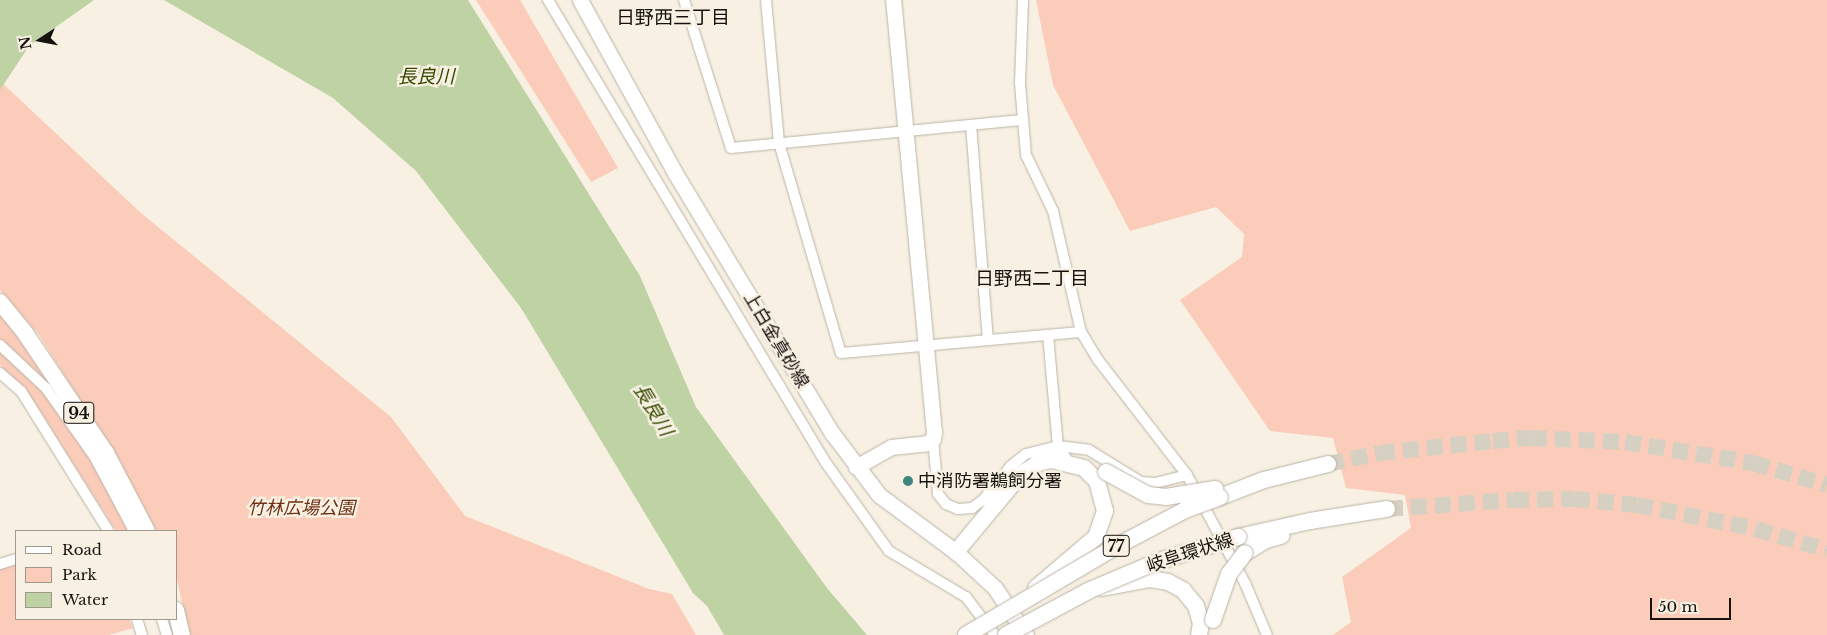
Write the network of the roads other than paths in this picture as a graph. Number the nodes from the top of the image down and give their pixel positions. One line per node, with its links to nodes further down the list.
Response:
1 (548, 0): 43 (street)
2 (580, 0): 21 (main road, 上白金真砂線)
3 (684, 0): 10 (street)
4 (766, 0): 10 (street)
5 (893, 0): 9 (main road)
6 (1023, 0): 7 (street)
7 (1022, 120): 8 (street); 12 (street)
8 (971, 126): 9 (street); 14 (street)
9 (904, 131): 10 (street); 16 (main road)
10 (779, 143): 16 (street)
11 (0, 302): 29 (main road, 94)
12 (1081, 332): 13 (street); 22 (street)
13 (1048, 335): 14 (street); 19 (street)
14 (988, 340): 16 (street)
15 (0, 345): 28 (street)
16 (925, 346): 18 (main road)
17 (0, 373): 27 (street)
18 (933, 440): 19 (street); 21 (main road)
19 (1056, 453): 22 (street); 23 (main road, 77); 30 (main road, 77)
20 (1328, 464): 24 (main road, 岐阜環状線 / 77)
21 (856, 467): 30 (main road, 上白金真砂線)
22 (1187, 476): 46 (street)
23 (1101, 477): 24 (main road, 77, bridge); 34 (main road, 77, bridge)
24 (1218, 493): 34 (main road, 岐阜環状線 / 77, bridge)
25 (1387, 509): 26 (main road, 岐阜環状線 / 77)
26 (1367, 511): 33 (main road, 岐阜環状線 / 77, bridge); 38 (main road, 77, bridge)
27 (106, 530)
28 (133, 530)
29 (146, 530)
30 (956, 552): 45 (main road, 上白金真砂線)
31 (15, 559): 32 (street)
32 (1, 561)
33 (1090, 590): 38 (main road, 77, bridge); 44 (main road, 岐阜環状線 / 77, bridge)
34 (1018, 604): 42 (main road, 岐阜環状線 / 77, bridge)
35 (178, 618): 41 (main road)
36 (137, 620): 39 (street)
37 (162, 620): 40 (street)
38 (1205, 628)
39 (142, 635)
40 (167, 635)
41 (182, 635)
42 (966, 635)
43 (995, 635)
44 (1006, 635)
45 (1026, 635)
46 (1267, 635)

